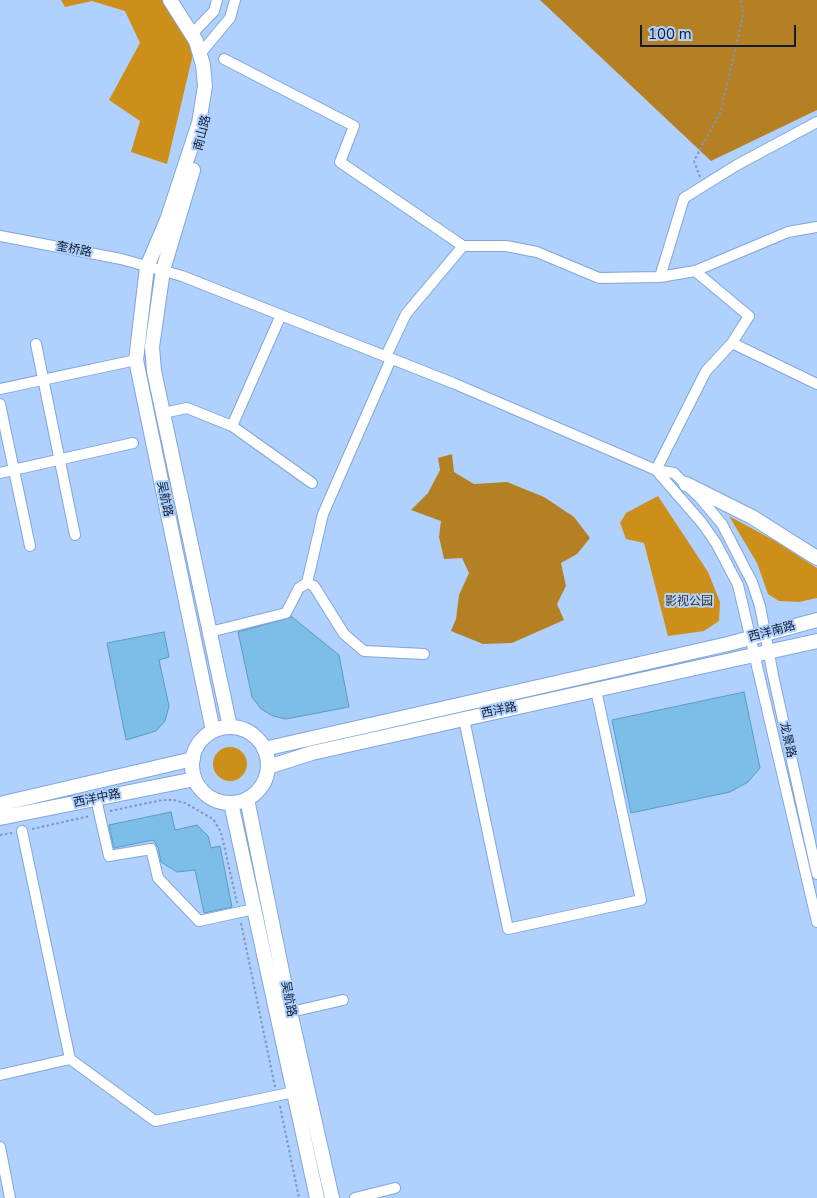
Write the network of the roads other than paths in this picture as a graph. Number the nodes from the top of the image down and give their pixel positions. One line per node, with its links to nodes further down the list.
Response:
1 (170, 0): 5 (main road, 南山路)
2 (180, 0): 5 (main road, 南山路)
3 (217, 0): 5 (street)
4 (235, 0): 6 (street)
5 (195, 31): 6 (main road, 南山路)
6 (204, 50): 12 (main road, 南山路); 13 (main road, 南山路)
7 (224, 59): 11 (street)
8 (817, 122): 15 (street)
9 (817, 227): 14 (street)
10 (0, 236): 12 (street, 奎桥路)
11 (463, 246): 15 (street); 19 (street)
12 (147, 267): 13 (street, 奎桥路); 20 (main road, 吴航路)
13 (163, 270): 16 (street, 奎桥路); 25 (main road, 吴航路)
14 (695, 271): 15 (street); 17 (street)
15 (660, 277)
16 (281, 315): 19 (street, 奎桥路); 26 (street)
17 (732, 343): 22 (street); 30 (street)
18 (36, 344): 21 (street)
19 (389, 358): 30 (street, 龙景路); 37 (street)
20 (136, 360): 21 (street); 47 (main road, 吴航路)
21 (43, 380): 23 (street); 28 (street)
22 (817, 384)
23 (0, 389)
24 (0, 404): 29 (street)
25 (163, 413): 26 (street); 39 (main road, 吴航路)
26 (232, 426): 32 (street)
27 (133, 442): 28 (street)
28 (59, 460): 29 (street); 34 (street)
29 (14, 470): 31 (street); 35 (street)
30 (656, 470): 33 (street, 龙景路); 40 (street)
31 (0, 474)
32 (312, 483)
33 (686, 484): 36 (main road); 40 (street, 龙景路)
34 (75, 535)
35 (30, 546)
36 (817, 558)
37 (307, 583): 39 (street); 44 (street)
38 (817, 620): 40 (main road, 西洋南路)
39 (210, 632): 46 (main road, 吴航路)
40 (758, 636): 42 (main road, 西洋南路); 43 (street, 龙景路)
41 (817, 641): 43 (main road, 西洋南路)
42 (728, 644): 52 (main road, 西洋路)
43 (762, 653): 45 (main road, 西洋南路); 68 (street, 龙景路); 70 (street)
44 (424, 654)
45 (732, 660): 48 (main road, 西洋路)
46 (220, 682): 47 (main road); 50 (main road, 吴航路)
47 (204, 685): 51 (main road, 吴航路)
48 (596, 690): 49 (main road, 西洋路); 49 (street)
49 (464, 718): 54 (main road, 西洋路)
50 (230, 727): 51 (main road); 53 (main road)
51 (214, 731): 55 (main road)
52 (309, 739): 53 (main road, 西洋路); 54 (main road)
53 (264, 749): 56 (main road)
54 (312, 753): 56 (main road, 西洋路)
55 (193, 759): 57 (main road, 西洋中路); 58 (main road)
56 (268, 767): 61 (main road)
57 (125, 775): 59 (main road); 63 (main road, 西洋中路)
58 (195, 779): 59 (main road, 西洋中路); 62 (main road)
59 (129, 792): 60 (main road, 西洋中路)
60 (96, 799): 64 (main road, 西洋中路); 69 (street)
61 (247, 799): 62 (main road); 66 (main road, 吴航路)
62 (231, 803): 67 (main road, 吴航路)
63 (0, 804)
64 (0, 818)
65 (22, 831): 73 (street)
66 (262, 867): 67 (main road); 72 (main road, 吴航路)
67 (246, 870): 69 (main road, 吴航路)
68 (817, 874)
69 (254, 909): 75 (main road, 吴航路)
70 (817, 922)
71 (343, 1000): 72 (street)
72 (290, 1012): 80 (main road, 吴航路)
73 (70, 1059): 74 (street); 75 (street)
74 (0, 1075)
75 (294, 1092): 79 (main road, 吴航路)
76 (0, 1147): 78 (street)
77 (395, 1188): 81 (street)
78 (10, 1198)
79 (317, 1198)
80 (332, 1198)
81 (354, 1198)

